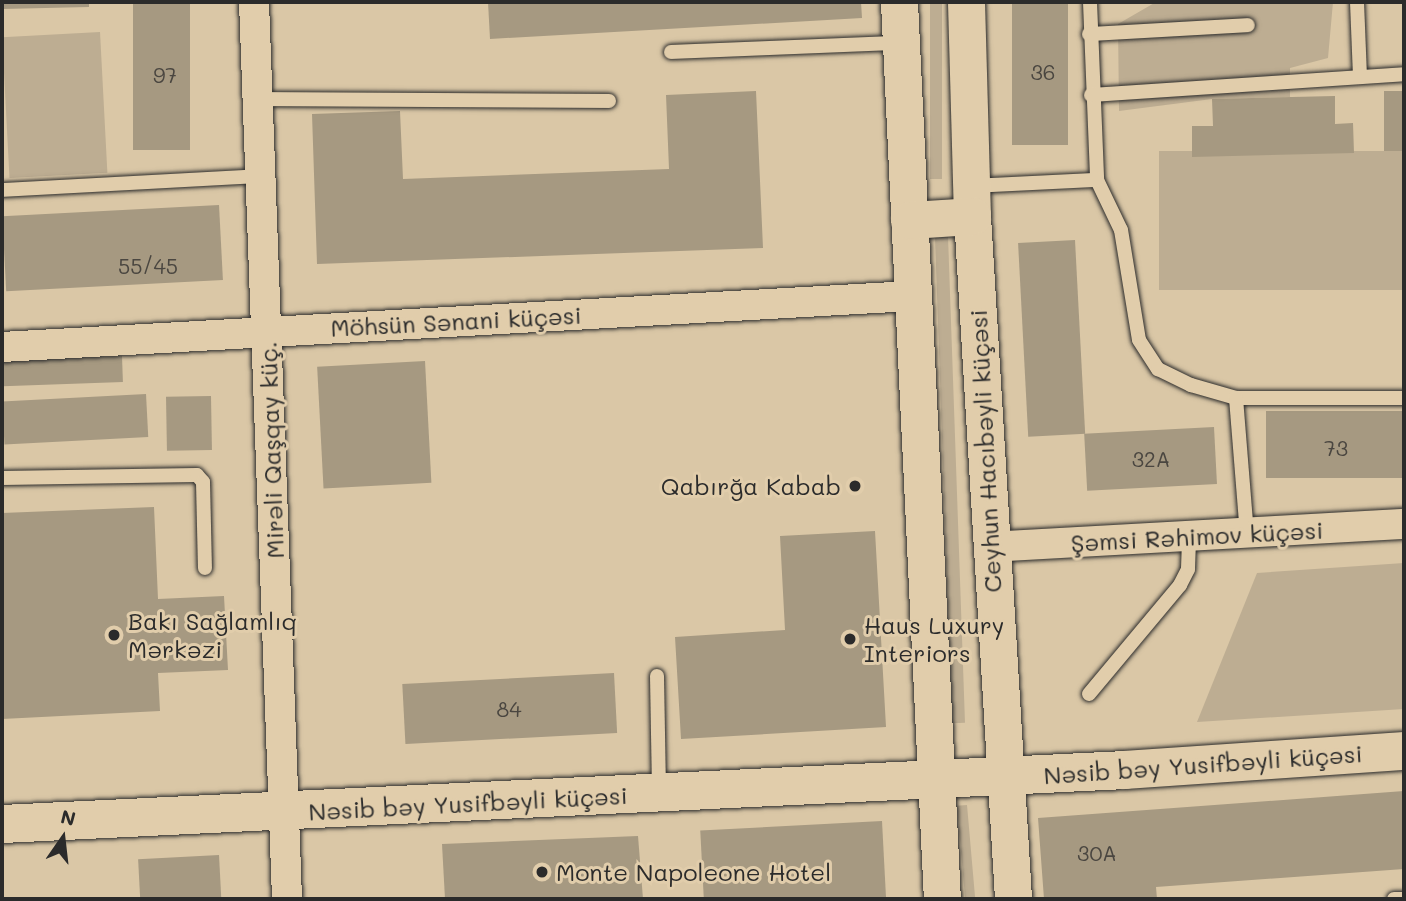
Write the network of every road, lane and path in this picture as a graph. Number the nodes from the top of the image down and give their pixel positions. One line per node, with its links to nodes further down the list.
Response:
1 (254, 2): 13 (street, Mirəli Qaşqay küç.)
2 (900, 2): 8 (street)
3 (966, 2): 18 (street, Ceyhun Hacıbəyli küçəsi)
4 (1090, 2): 7 (lane)
5 (1357, 2): 11 (lane)
6 (1248, 25): 7 (lane)
7 (1089, 34): 12 (lane)
8 (901, 43): 9 (lane); 19 (street)
9 (671, 52)
10 (1404, 74): 11 (lane)
11 (1360, 76): 12 (lane)
12 (1091, 95): 16 (lane)
13 (257, 99): 14 (lane); 15 (street, Mirəli Qaşqay küç.)
14 (609, 101)
15 (261, 176): 17 (lane); 21 (street, Mirəli Qaşqay küç.)
16 (1097, 180): 18 (lane); 23 (lane)
17 (2, 190)
18 (971, 201): 19 (street); 29 (street, Ceyhun Hacıbəyli küçəsi)
19 (909, 219): 20 (street)
20 (911, 296): 21 (street, Möhsün Sənani küçəsi); 35 (street)
21 (268, 331): 22 (street, Möhsün Sənani küçəsi); 37 (street, Mirəli Qaşqay küç.)
22 (2, 347)
23 (1236, 398): 24 (lane); 27 (lane)
24 (1404, 398)
25 (2, 478): 30 (lane)
26 (1404, 524): 27 (street, Şəmsi Rəhimov küçəsi)
27 (1247, 534): 28 (street, Şəmsi Rəhimov küçəsi)
28 (1189, 537): 29 (street, Şəmsi Rəhimov küçəsi); 32 (lane)
29 (990, 547): 34 (street, Ceyhun Hacıbəyli küçəsi)
30 (205, 568)
31 (657, 676): 36 (lane)
32 (1089, 694)
33 (1404, 751): 34 (main road, Nəsib bəy Yusifbəyli küçəsi)
34 (1003, 776): 35 (main road, Nəsib bəy Yusifbəyli küçəsi); 41 (street, Ceyhun Hacıbəyli küçəsi)
35 (934, 779): 36 (main road, Nəsib bəy Yusifbəyli küçəsi); 40 (street)
36 (659, 794): 37 (main road, Nəsib bəy Yusifbəyli küçəsi)
37 (282, 811): 38 (main road, Nəsib bəy Yusifbəyli küçəsi); 39 (street, Mirəli Qaşqay küç.)
38 (2, 824)
39 (287, 899)
40 (942, 899)
41 (1013, 899)
42 (1394, 899): 43 (lane)
43 (1404, 899)

